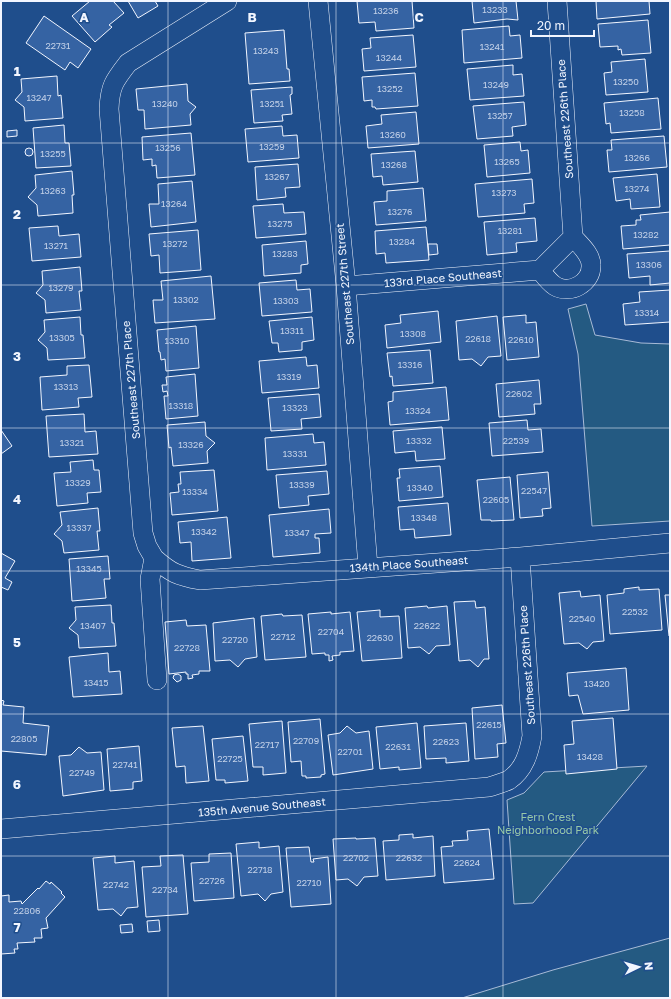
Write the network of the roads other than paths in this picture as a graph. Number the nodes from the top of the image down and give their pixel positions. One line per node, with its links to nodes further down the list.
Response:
1 (227, 1): 9 (street, Southeast 227th Place)
2 (318, 1): 6 (street, Southeast 227th Street)
3 (557, 1): 4 (street, Southeast 226th Place)
4 (573, 237): 5 (street); 5 (street)
5 (540, 270): 6 (street, 133rd Place Southeast)
6 (346, 286): 10 (street, Southeast 227th Street)
7 (670, 543): 8 (street, 134th Place Southeast)
8 (520, 557): 10 (street, 134th Place Southeast); 12 (street, Southeast 226th Place)
9 (154, 558): 10 (street, 134th Place Southeast); 11 (street)
10 (368, 567)
11 (157, 680)
12 (519, 771): 13 (street, 135th Avenue Southeast)
13 (1, 829)

